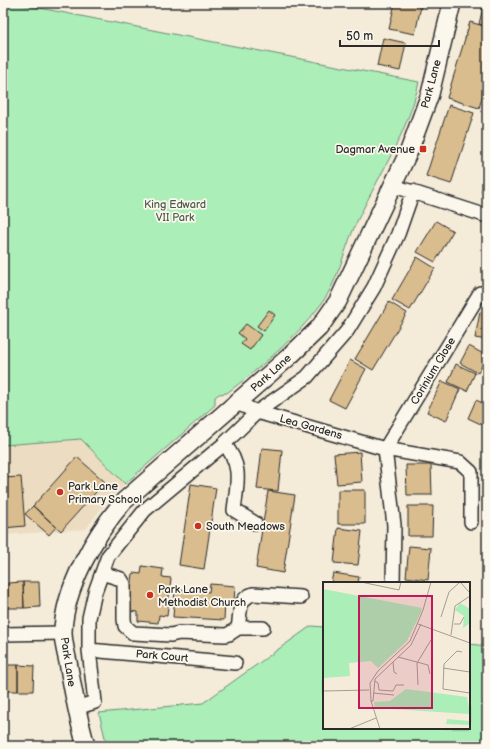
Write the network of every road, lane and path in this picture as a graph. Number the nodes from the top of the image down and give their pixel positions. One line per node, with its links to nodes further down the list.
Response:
1 (452, 3): 2 (main road, Park Lane)
2 (394, 186): 3 (street); 6 (main road, Park Lane)
3 (413, 191): 4 (street); 7 (street, Park Lane)
4 (487, 216)
5 (480, 293): 9 (street, Corinium Close)
6 (237, 403): 7 (street, Lea Gardens); 17 (main road, Park Lane)
7 (257, 412): 8 (street, Park Lane); 9 (street, Lea Gardens)
8 (224, 444): 11 (street); 12 (street, Park Lane)
9 (386, 449): 10 (street, Lea Gardens); 13 (street)
10 (472, 522)
11 (254, 523)
12 (102, 572): 15 (street); 19 (street, Park Lane)
13 (393, 582)
14 (301, 597): 15 (street)
15 (238, 628): 16 (street)
16 (263, 628)
17 (63, 633): 18 (street); 21 (main road, Park Lane)
18 (3, 634)
19 (89, 650): 20 (street, Park Court); 21 (street, Park Lane)
20 (235, 663)
21 (76, 708): 22 (main road, Park Lane)
22 (86, 746)

